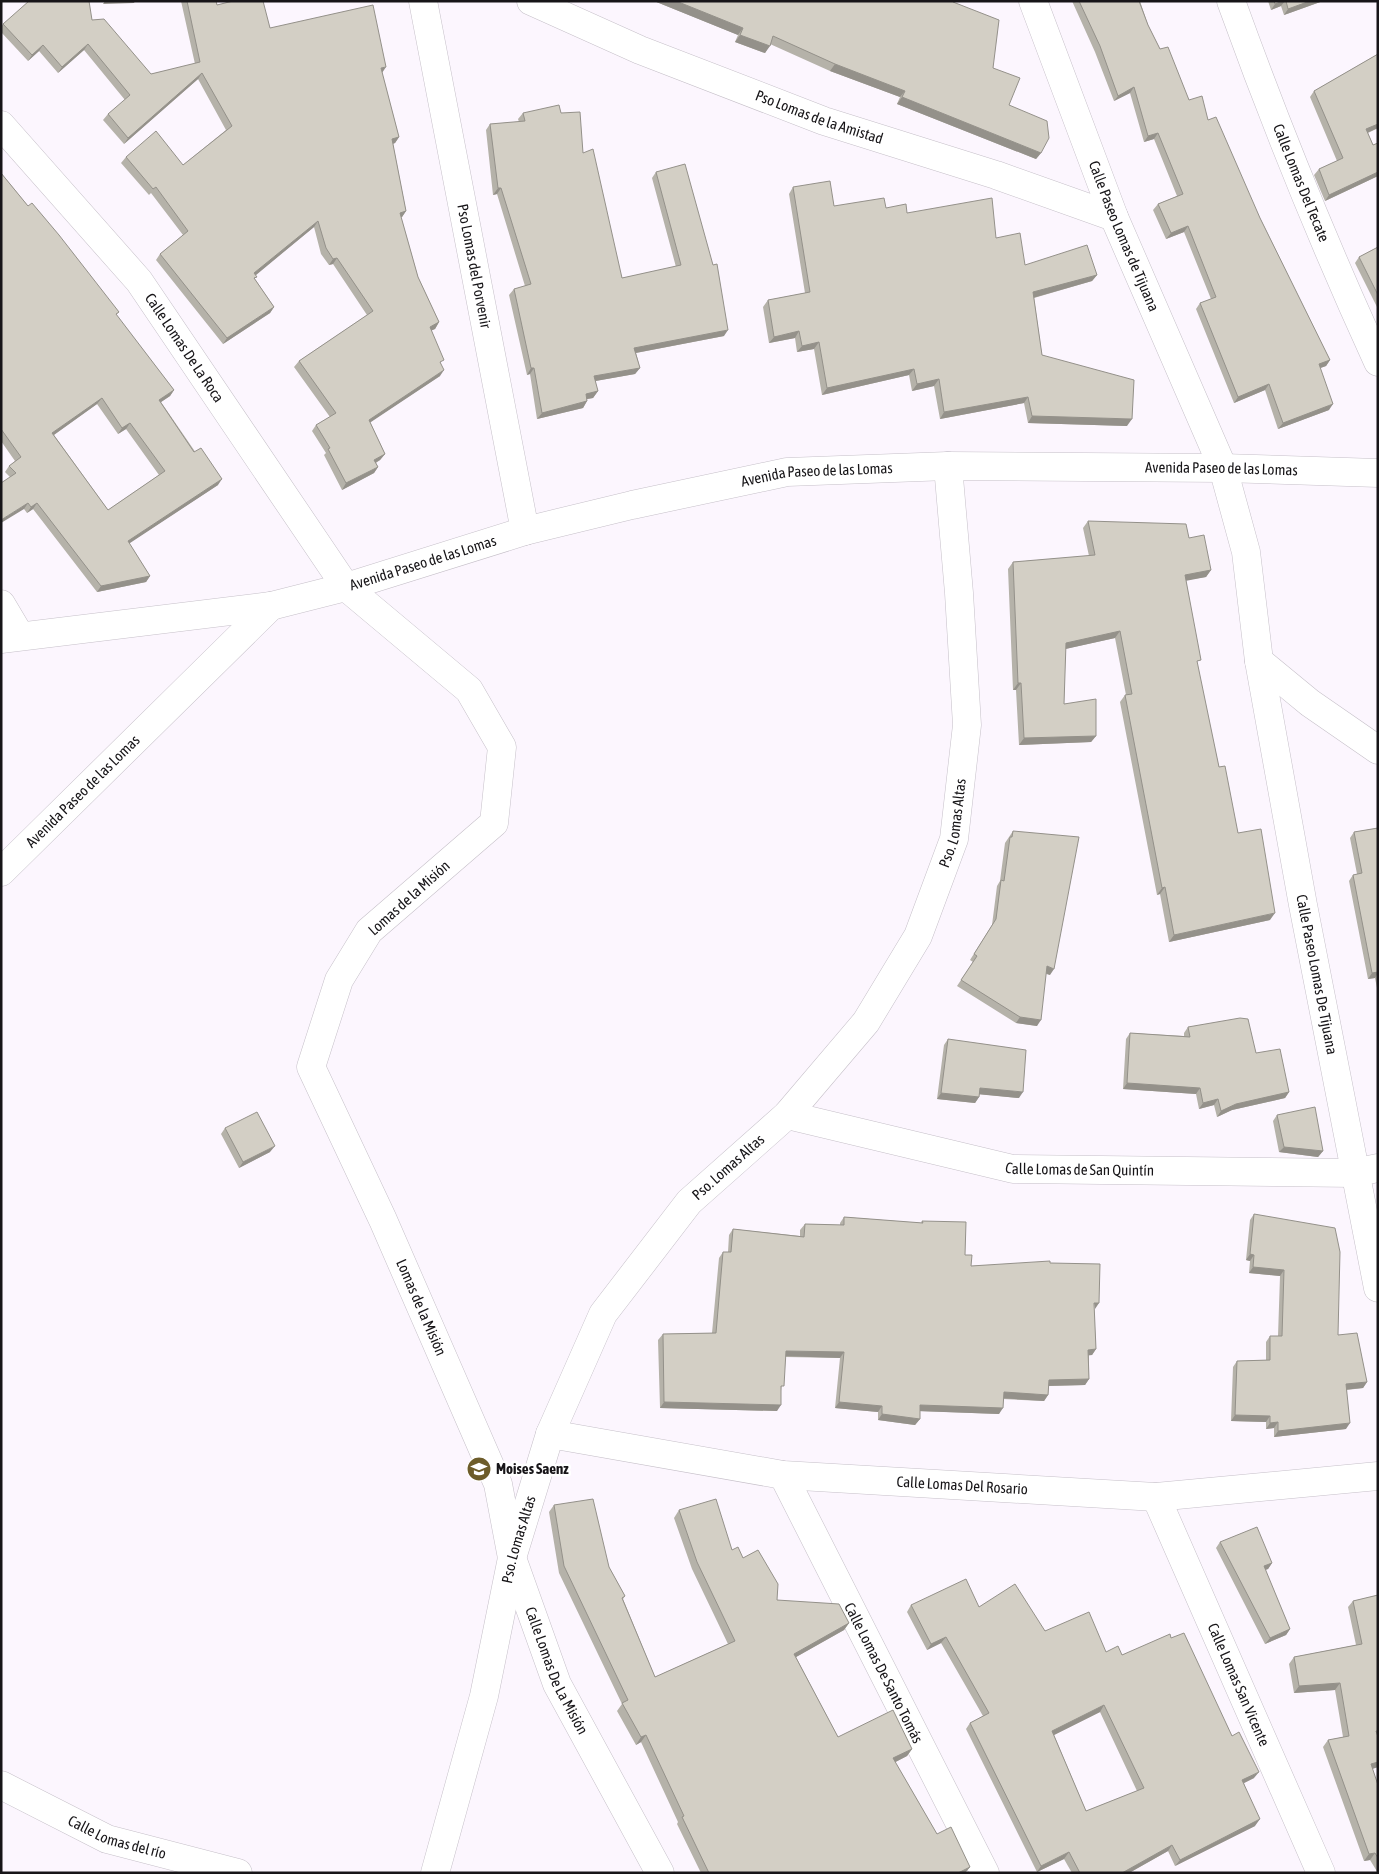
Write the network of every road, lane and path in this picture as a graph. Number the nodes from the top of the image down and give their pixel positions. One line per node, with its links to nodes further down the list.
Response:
1 (423, 1): 11 (street, Pso Lomas del Porvenir)
2 (530, 1): 6 (street, Pso Lomas de la Amistad)
3 (1034, 1): 6 (street, Calle Paseo Lomas de Tijuana)
4 (1231, 1): 7 (street, Calle Lomas Del Tecate)
5 (1, 125): 12 (street, Calle Lomas De La Roca)
6 (1114, 217): 9 (street, Calle Paseo Lomas de Tijuana)
7 (1378, 362)
8 (948, 466): 9 (street, Avenida Paseo de las Lomas); 11 (street, Avenida Paseo de las Lomas); 19 (street, Pso. Lomas Altas)
9 (1223, 468): 10 (street, Avenida Paseo de las Lomas); 16 (street, Calle Paseo Lomas De Tijuana)
10 (1378, 473)
11 (525, 531): 12 (street, Avenida Paseo de las Lomas)
12 (346, 587): 14 (street, Avenida Paseo de las Lomas); 22 (street, Lomas de la Misión)
13 (1, 604): 15 (street)
14 (271, 606): 15 (street, Avenida Paseo de las Lomas); 18 (street, Avenida Paseo de las Lomas)
15 (10, 638)
16 (1259, 661): 17 (street); 20 (street, Calle Paseo Lomas De Tijuana)
17 (1378, 750)
18 (1, 872)
19 (787, 1115): 20 (street, Calle Lomas de San Quintín); 23 (street, Pso. Lomas Altas)
20 (1366, 1170): 21 (street, Calle Paseo Lomas De Tijuana)
21 (1378, 1288)
22 (449, 1372): 27 (street, Calle Lomas De La Misión)
23 (550, 1434): 24 (street, Calle Lomas Del Rosario); 27 (street, Pso. Lomas Altas)
24 (783, 1475): 26 (street, Calle Lomas Del Rosario); 32 (street, Calle Lomas De Santo Tomás)
25 (1378, 1476): 26 (street, Calle Lomas Del Rosario)
26 (1156, 1496): 33 (street, Calle Lomas San Vicente)
27 (512, 1558): 30 (street, Pso. Lomas Altas); 31 (street, Calle Lomas De La Misión)
28 (1, 1784): 29 (street, Calle Lomas del río)
29 (238, 1873)
30 (435, 1873)
31 (660, 1873)
32 (985, 1873)
33 (1321, 1873)

